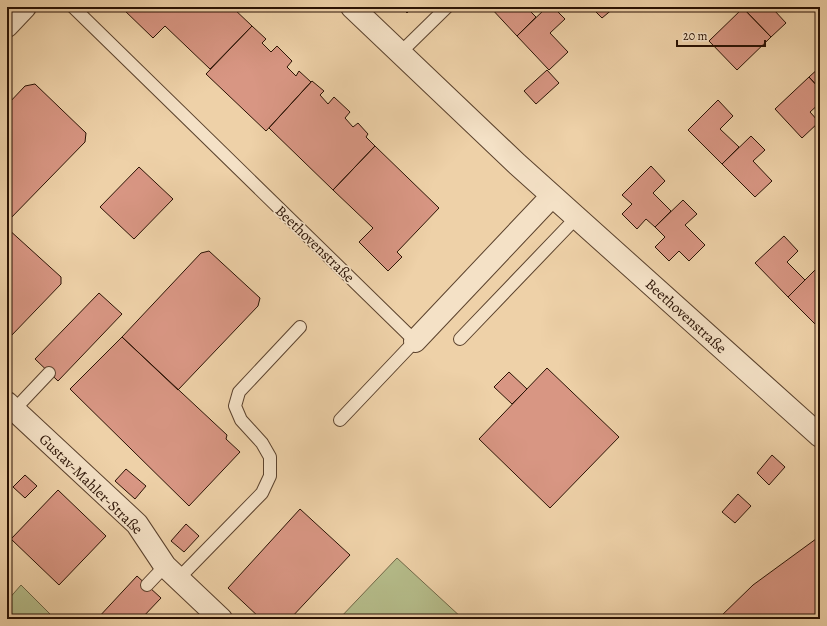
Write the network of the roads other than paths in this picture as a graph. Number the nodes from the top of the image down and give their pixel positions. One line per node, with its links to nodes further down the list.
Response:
1 (25, 7): 5 (street)
2 (73, 7): 11 (lane, Beethovenstraße)
3 (352, 7): 6 (street, Beethovenstraße)
4 (447, 7): 6 (lane)
5 (7, 26)
6 (400, 53): 7 (street, Beethovenstraße)
7 (552, 196): 8 (street, Beethovenstraße); 11 (street)
8 (576, 218): 10 (lane); 15 (street, Beethovenstraße)
9 (300, 328): 16 (lane)
10 (460, 339)
11 (415, 341): 14 (lane)
12 (49, 373): 13 (lane)
13 (10, 407): 16 (street, Gustav-Mahler-Straße)
14 (340, 420)
15 (820, 436)
16 (172, 572): 17 (lane); 18 (street, Gustav-Mahler-Straße)
17 (147, 585)
18 (221, 619)

